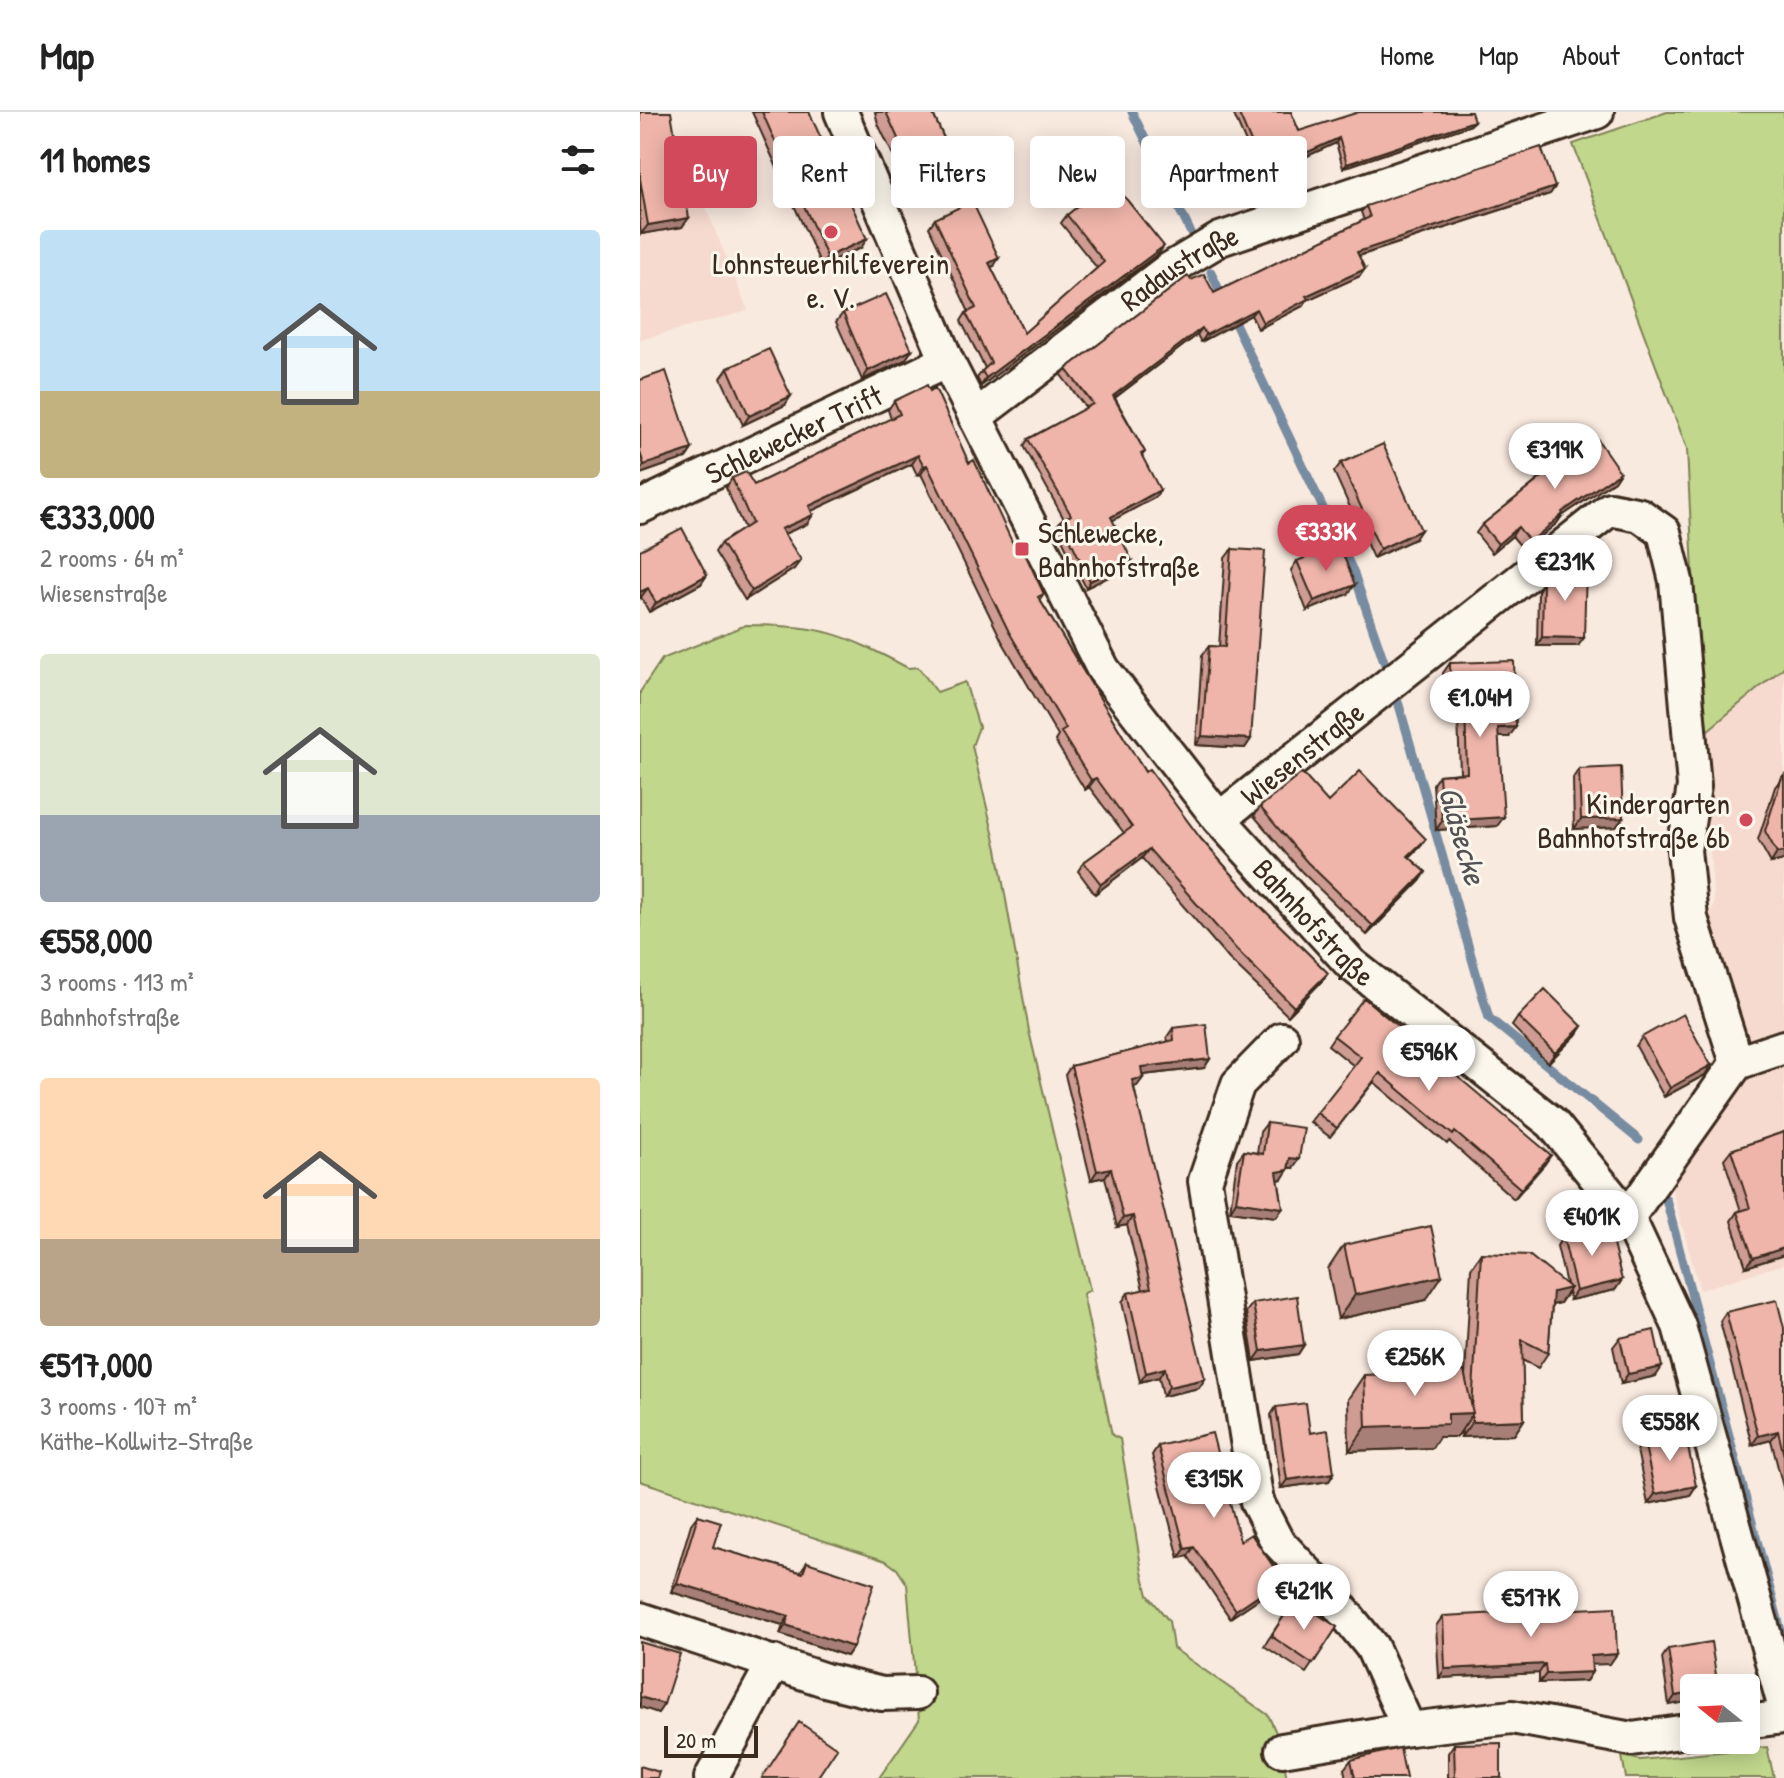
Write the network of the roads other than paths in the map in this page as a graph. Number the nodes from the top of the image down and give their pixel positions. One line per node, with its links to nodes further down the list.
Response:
1 (841, 112): 3 (street, Bahnhofstraße)
2 (1597, 112): 4 (street, Radaustraße)
3 (947, 361): 4 (street, Bahnhofstraße); 5 (street, Schlewecker Trift)
4 (975, 417): 6 (street, Bahnhofstraße)
5 (640, 507)
6 (1219, 819): 9 (street, Wiesenstraße); 10 (street, Bahnhofstraße)
7 (1282, 1039): 17 (street)
8 (1784, 1047): 9 (street)
9 (1737, 1063): 10 (street)
10 (1628, 1217): 14 (street, Bahnhofstraße)
11 (640, 1619): 12 (street)
12 (774, 1662): 13 (street); 20 (street)
13 (917, 1693)
14 (1784, 1705)
15 (1784, 1717): 16 (street)
16 (1760, 1720)
17 (1409, 1729): 18 (street); 19 (street)
18 (1680, 1732)
19 (1282, 1750)
20 (711, 1778)

